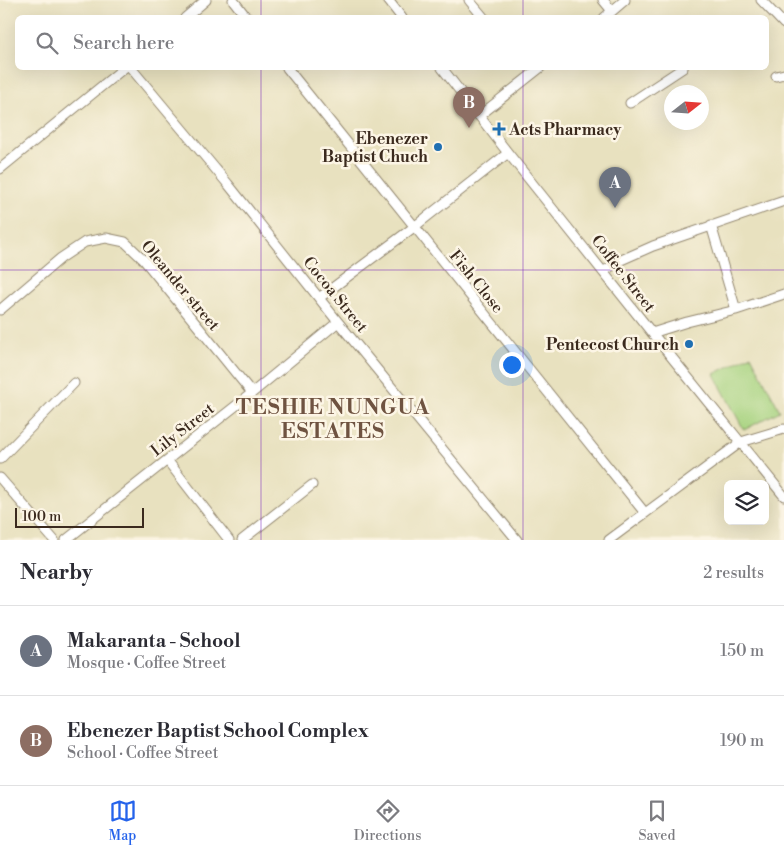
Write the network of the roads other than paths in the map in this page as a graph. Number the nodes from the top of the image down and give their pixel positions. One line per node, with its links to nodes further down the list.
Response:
1 (206, 0): 9 (street)
2 (233, 0): 10 (street)
3 (388, 0): 11 (street)
4 (469, 0): 12 (street)
5 (604, 0): 8 (street)
6 (625, 0): 8 (street)
7 (763, 1): 14 (street)
8 (612, 10): 13 (street)
9 (188, 15)
10 (245, 15)
11 (400, 15)
12 (482, 15)
13 (607, 15)
14 (770, 15): 15 (street)
15 (784, 24)
16 (122, 70): 25 (street)
17 (133, 70): 31 (street, Cocoa Street)
18 (289, 70): 28 (street, Fish Close)
19 (444, 70): 23 (street, Coffee Street)
20 (681, 70): 22 (street)
21 (528, 71): 23 (street)
22 (630, 103)
23 (479, 116): 24 (street, Coffee Street)
24 (508, 153): 28 (street); 29 (street, Coffee Street)
25 (0, 169)
26 (784, 201): 27 (street)
27 (711, 225): 29 (street); 33 (street)
28 (414, 227): 31 (street); 45 (street, Fish Close)
29 (603, 272): 35 (street, Coffee Street)
30 (784, 294): 33 (street)
31 (320, 298): 34 (street, Cocoa Street)
32 (0, 310): 37 (street, Oleander street)
33 (736, 310): 35 (street)
34 (338, 322): 37 (street, Lily Street); 50 (street, Cocoa Street)
35 (652, 333): 39 (street, Coffee Street)
36 (74, 383): 40 (street)
37 (252, 393): 41 (street, Lily Street)
38 (784, 428): 39 (street)
39 (741, 442): 44 (street, Coffee Street); 45 (street)
40 (0, 459)
41 (167, 460): 47 (street, Lily Street); 48 (street)
42 (0, 478): 46 (street)
43 (312, 485): 49 (street)
44 (784, 496)
45 (645, 513): 51 (street)
46 (54, 540)
47 (66, 540)
48 (229, 540)
49 (242, 540)
50 (517, 540)
51 (608, 540)

